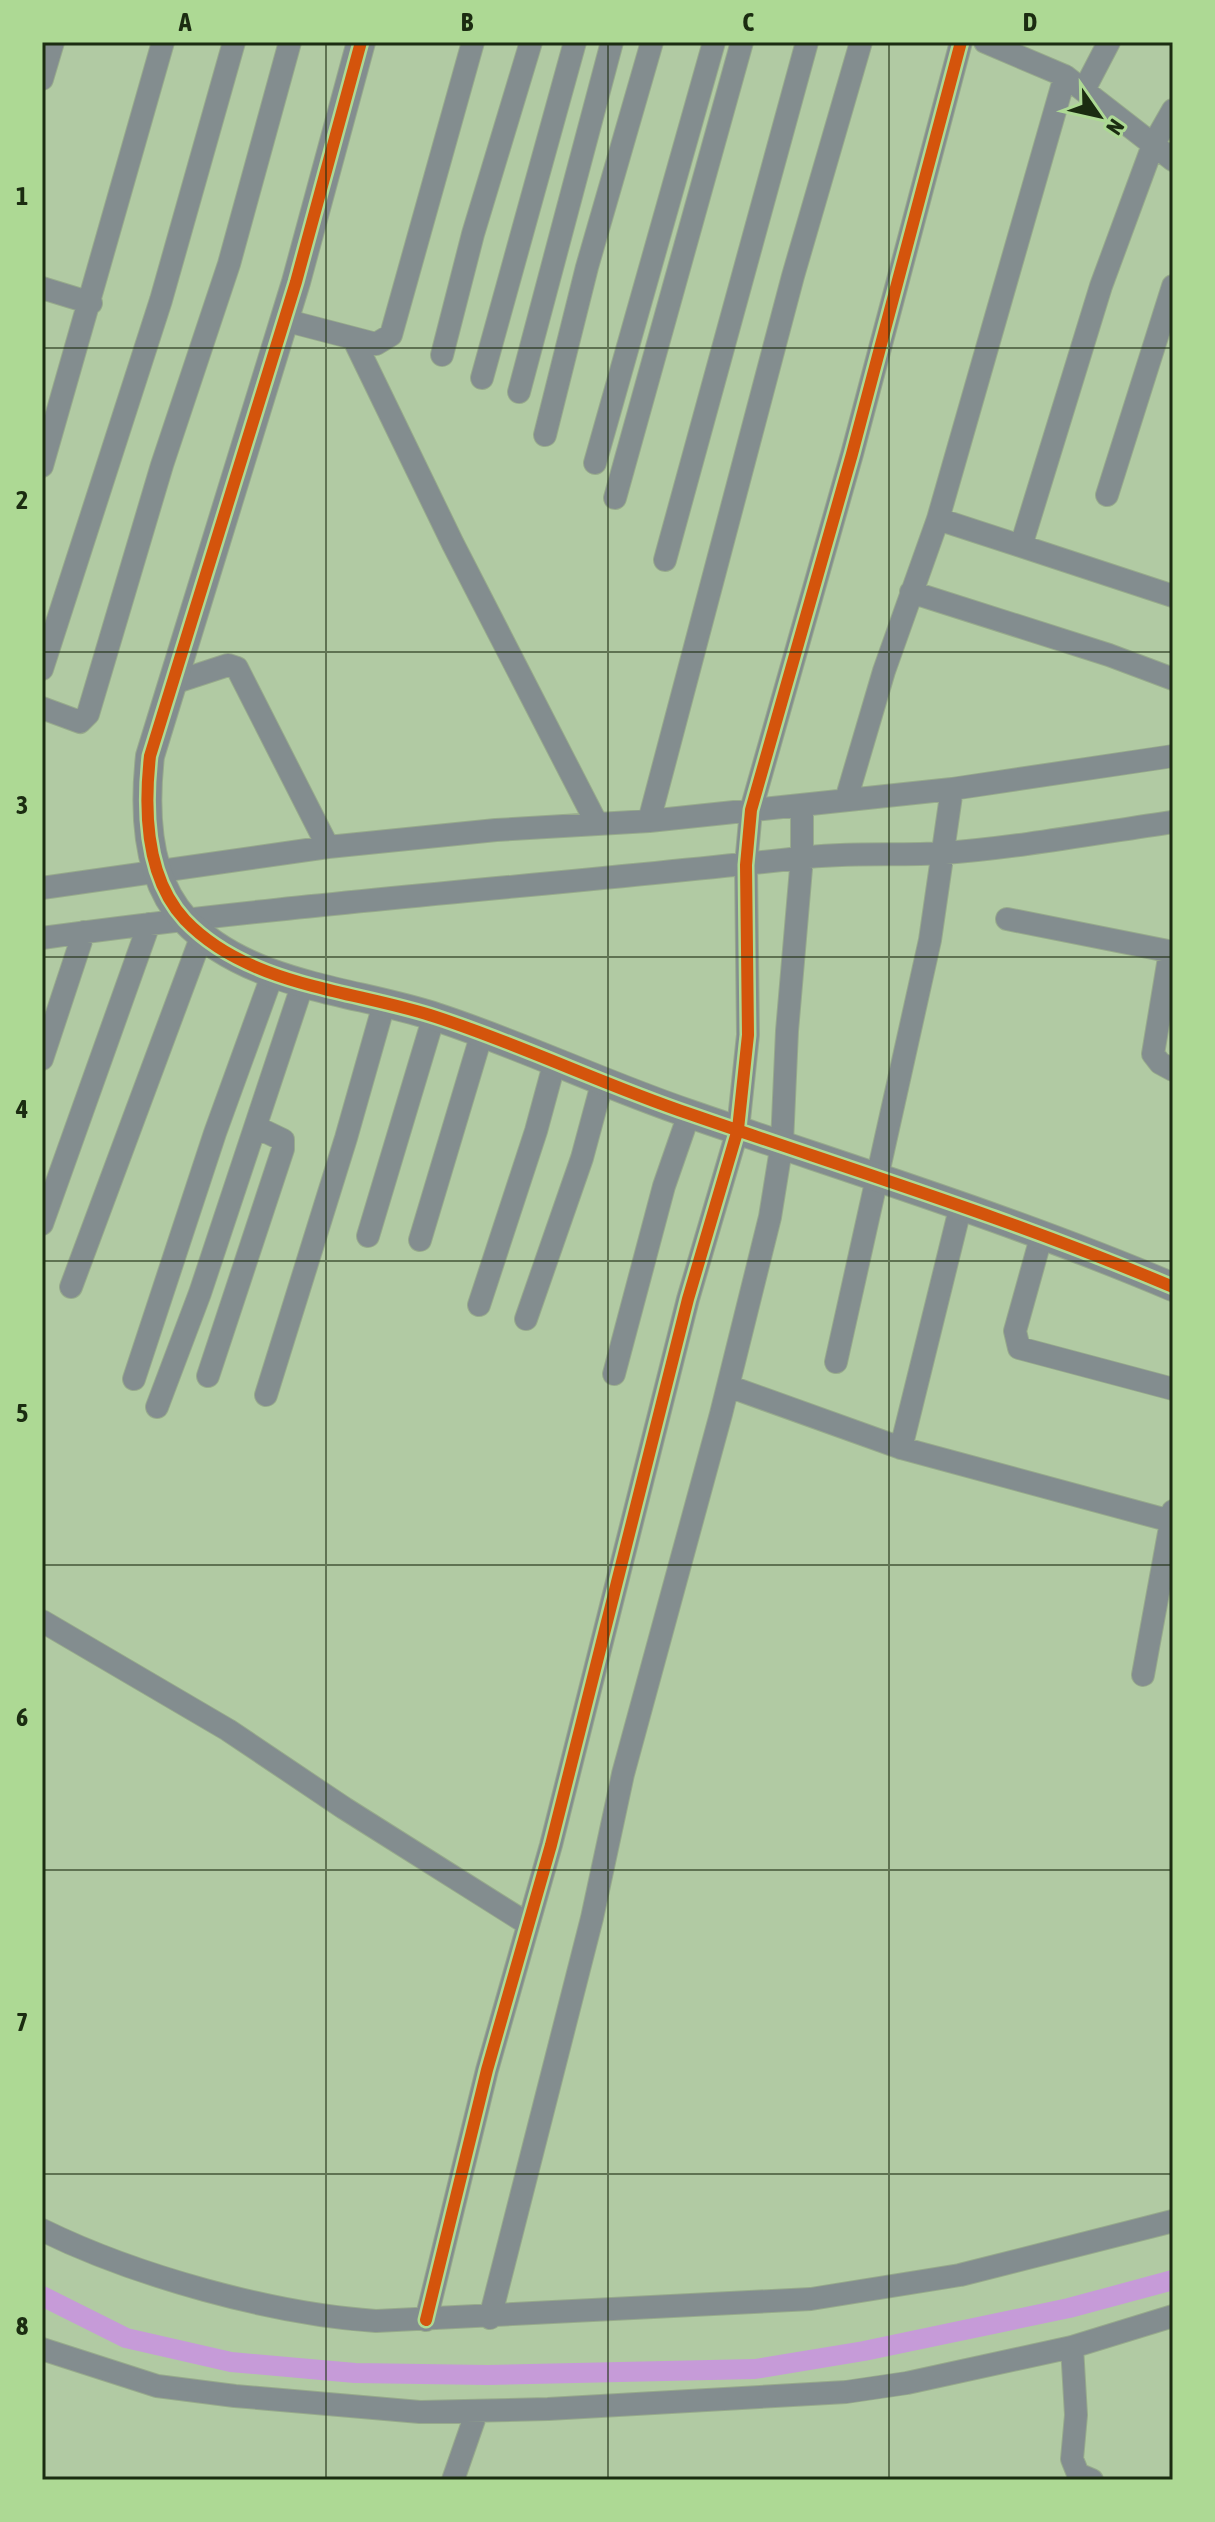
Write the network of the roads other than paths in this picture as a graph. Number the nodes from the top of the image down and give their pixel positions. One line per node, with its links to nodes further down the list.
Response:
1 (53, 42): 19 (street)
2 (163, 42): 26 (street)
3 (234, 42): 42 (street)
4 (290, 42): 45 (street)
5 (361, 42): 27 (street)
6 (473, 42): 28 (street)
7 (531, 42): 29 (street)
8 (575, 42): 30 (street)
9 (612, 42): 31 (street)
10 (652, 42): 32 (street)
11 (714, 42): 33 (street)
12 (742, 42): 36 (street)
13 (807, 42): 39 (street)
14 (861, 42): 51 (street)
15 (961, 42): 50 (street)
16 (985, 42): 18 (street)
17 (1109, 42): 20 (street)
18 (1065, 76): 20 (street); 37 (street)
19 (42, 79)
20 (1084, 90): 22 (street)
21 (1173, 110): 22 (street)
22 (1153, 145): 23 (street); 38 (street)
23 (1173, 160)
24 (1173, 286): 35 (street)
25 (42, 288): 26 (street)
26 (91, 303): 34 (street)
27 (284, 320): 28 (street); 44 (street)
28 (354, 340): 53 (street)
29 (442, 355)
30 (482, 378)
31 (519, 392)
32 (545, 435)
33 (595, 463)
34 (42, 466)
35 (1107, 495)
36 (615, 498)
37 (938, 519): 38 (street); 40 (street)
38 (1021, 546): 41 (street)
39 (665, 560)
40 (911, 592): 43 (street); 48 (street)
41 (1173, 596)
42 (42, 669)
43 (1173, 679)
44 (170, 684): 54 (street); 58 (street)
45 (42, 708)
46 (1173, 756): 47 (street)
47 (952, 789): 48 (street); 55 (street)
48 (846, 800): 49 (street)
49 (802, 805): 50 (street); 56 (street)
50 (751, 810): 51 (street); 57 (street)
51 (649, 821): 53 (street)
52 (1173, 822): 55 (street)
53 (597, 824): 54 (street)
54 (328, 847): 58 (street)
55 (944, 853): 56 (street); 79 (street)
56 (802, 857): 57 (street); 78 (street)
57 (746, 865): 62 (street); 77 (street)
58 (159, 873): 59 (street); 62 (street)
59 (42, 888)
60 (1007, 919): 65 (street)
61 (149, 924): 62 (street); 63 (street); 81 (street)
62 (193, 926): 66 (street); 85 (street)
63 (84, 932): 64 (street); 71 (street)
64 (42, 938)
65 (1171, 952): 73 (street)
66 (273, 973): 67 (street); 92 (street)
67 (303, 983): 68 (street); 76 (street)
68 (384, 1004): 69 (street); 95 (street)
69 (434, 1016): 70 (street); 83 (street)
70 (482, 1033): 72 (street); 84 (street)
71 (42, 1059)
72 (555, 1061): 74 (street); 87 (street)
73 (1173, 1070)
74 (603, 1080): 75 (street); 88 (street)
75 (689, 1114): 77 (street); 90 (street)
76 (256, 1127): 91 (street); 96 (street)
77 (738, 1129): 78 (street); 101 (street)
78 (782, 1143): 79 (street); 93 (street)
79 (879, 1177): 80 (street); 89 (street)
80 (961, 1205): 82 (street); 97 (street)
81 (42, 1224)
82 (1042, 1234): 86 (street); 94 (street)
83 (368, 1236)
84 (420, 1240)
85 (71, 1287)
86 (1173, 1287)
87 (479, 1305)
88 (526, 1319)
89 (836, 1362)
90 (614, 1374)
91 (208, 1376)
92 (134, 1379)
93 (728, 1386): 97 (street); 105 (street)
94 (1173, 1389)
95 (266, 1395)
96 (157, 1407)
97 (901, 1448): 98 (street)
98 (1172, 1516): 100 (street)
99 (42, 1621): 101 (street)
100 (1143, 1675)
101 (528, 1924): 106 (street)
102 (1173, 2221): 105 (street)
103 (42, 2230): 106 (street)
104 (1173, 2316): 107 (street)
105 (490, 2318): 106 (street)
106 (426, 2320)
107 (1072, 2347): 109 (street); 111 (street)
108 (42, 2349): 109 (street)
109 (477, 2411): 110 (street)
110 (453, 2480)
111 (1092, 2480)

